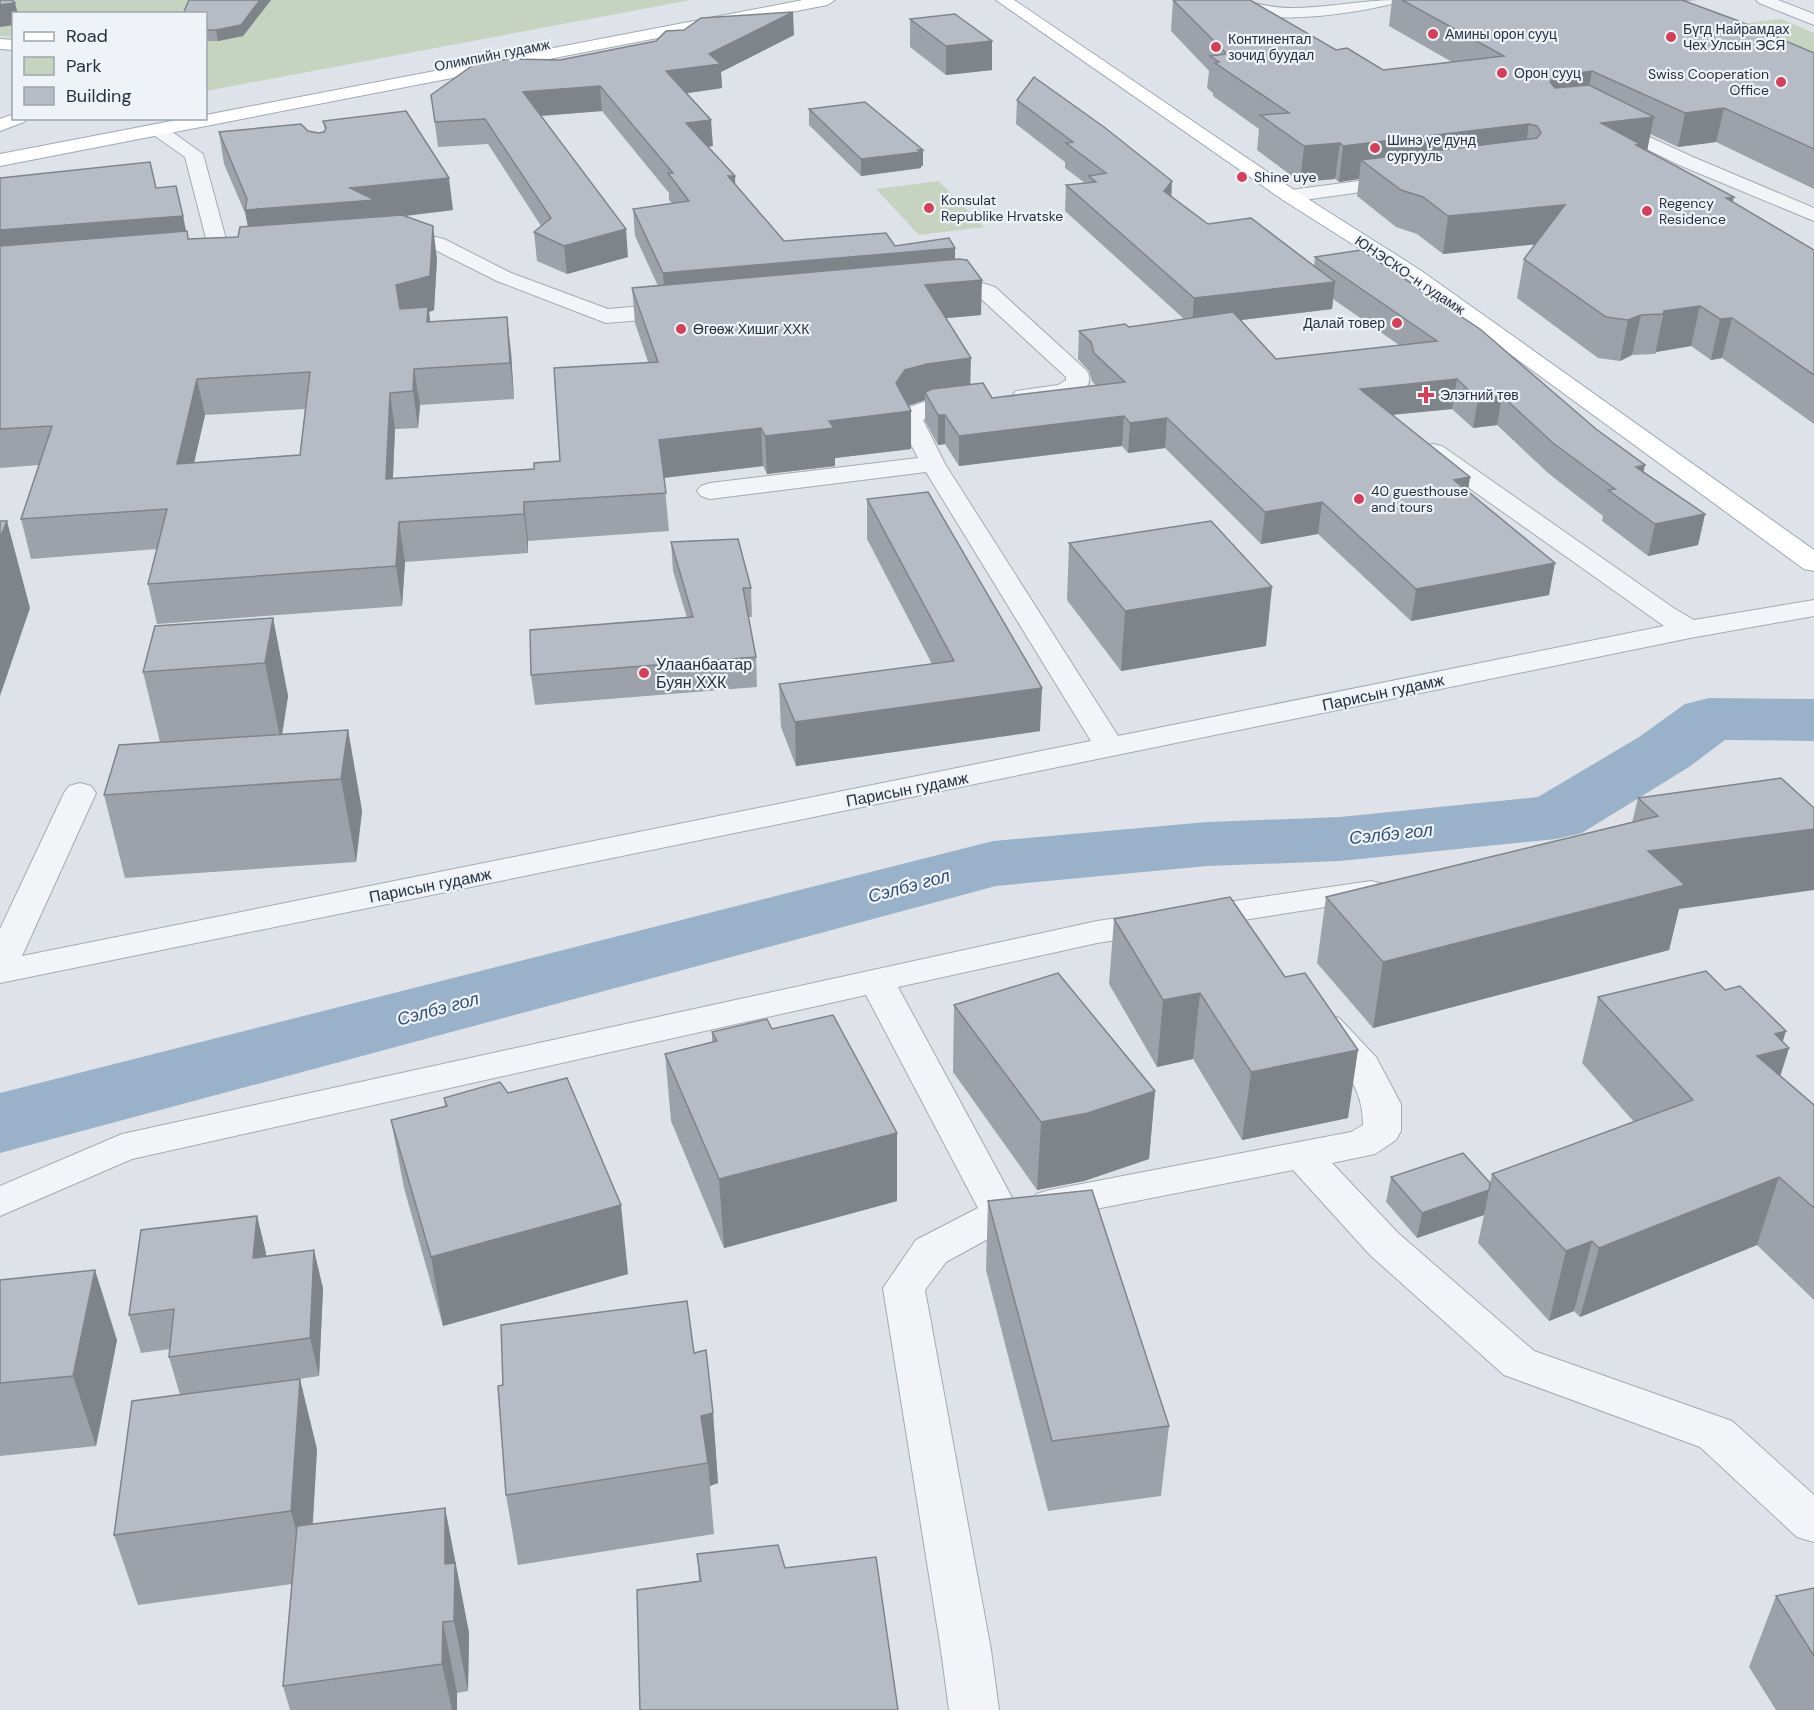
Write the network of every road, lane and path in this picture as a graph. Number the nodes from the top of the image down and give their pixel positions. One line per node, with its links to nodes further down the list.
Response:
1 (779, 0): 8 (main road, Олимпийн гудамж)
2 (827, 0): 9 (main road)
3 (1004, 0): 20 (main road, ЮНЭСКО-н гудамж)
4 (1233, 0): 5 (street)
5 (1391, 0)
6 (1764, 0): 7 (street)
7 (1814, 20)
8 (207, 111)
9 (207, 116)
10 (1595, 116): 21 (street)
11 (183, 120): 12 (main road)
12 (162, 124): 17 (street); 18 (main road)
13 (0, 126): 14 (main road)
14 (21, 126): 15 (main road)
15 (0, 139)
16 (218, 151): 17 (street)
17 (194, 154): 24 (street)
18 (0, 157)
19 (1420, 180): 20 (street)
20 (1290, 196): 31 (main road, ЮНЭСКО-н гудамж)
21 (1814, 215)
22 (372, 242): 27 (street)
23 (243, 252): 24 (street)
24 (220, 254): 25 (street)
25 (197, 256)
26 (912, 288): 29 (street)
27 (701, 308)
28 (1431, 450): 33 (street)
29 (933, 464): 30 (street); 34 (street)
30 (710, 491)
31 (1812, 561)
32 (1814, 609): 33 (street, Парисын гудамж)
33 (1690, 629): 34 (street, Парисын гудамж)
34 (1111, 748): 39 (street, Парисын гудамж)
35 (80, 793): 39 (street)
36 (1402, 885): 37 (street)
37 (1223, 913): 38 (street); 40 (street)
38 (1254, 947)
39 (0, 970)
40 (876, 980): 43 (street); 44 (street)
41 (1301, 998): 42 (street)
42 (1302, 1155): 44 (street); 45 (street)
43 (0, 1202)
44 (1001, 1214): 46 (street)
45 (1814, 1523)
46 (974, 1710)

